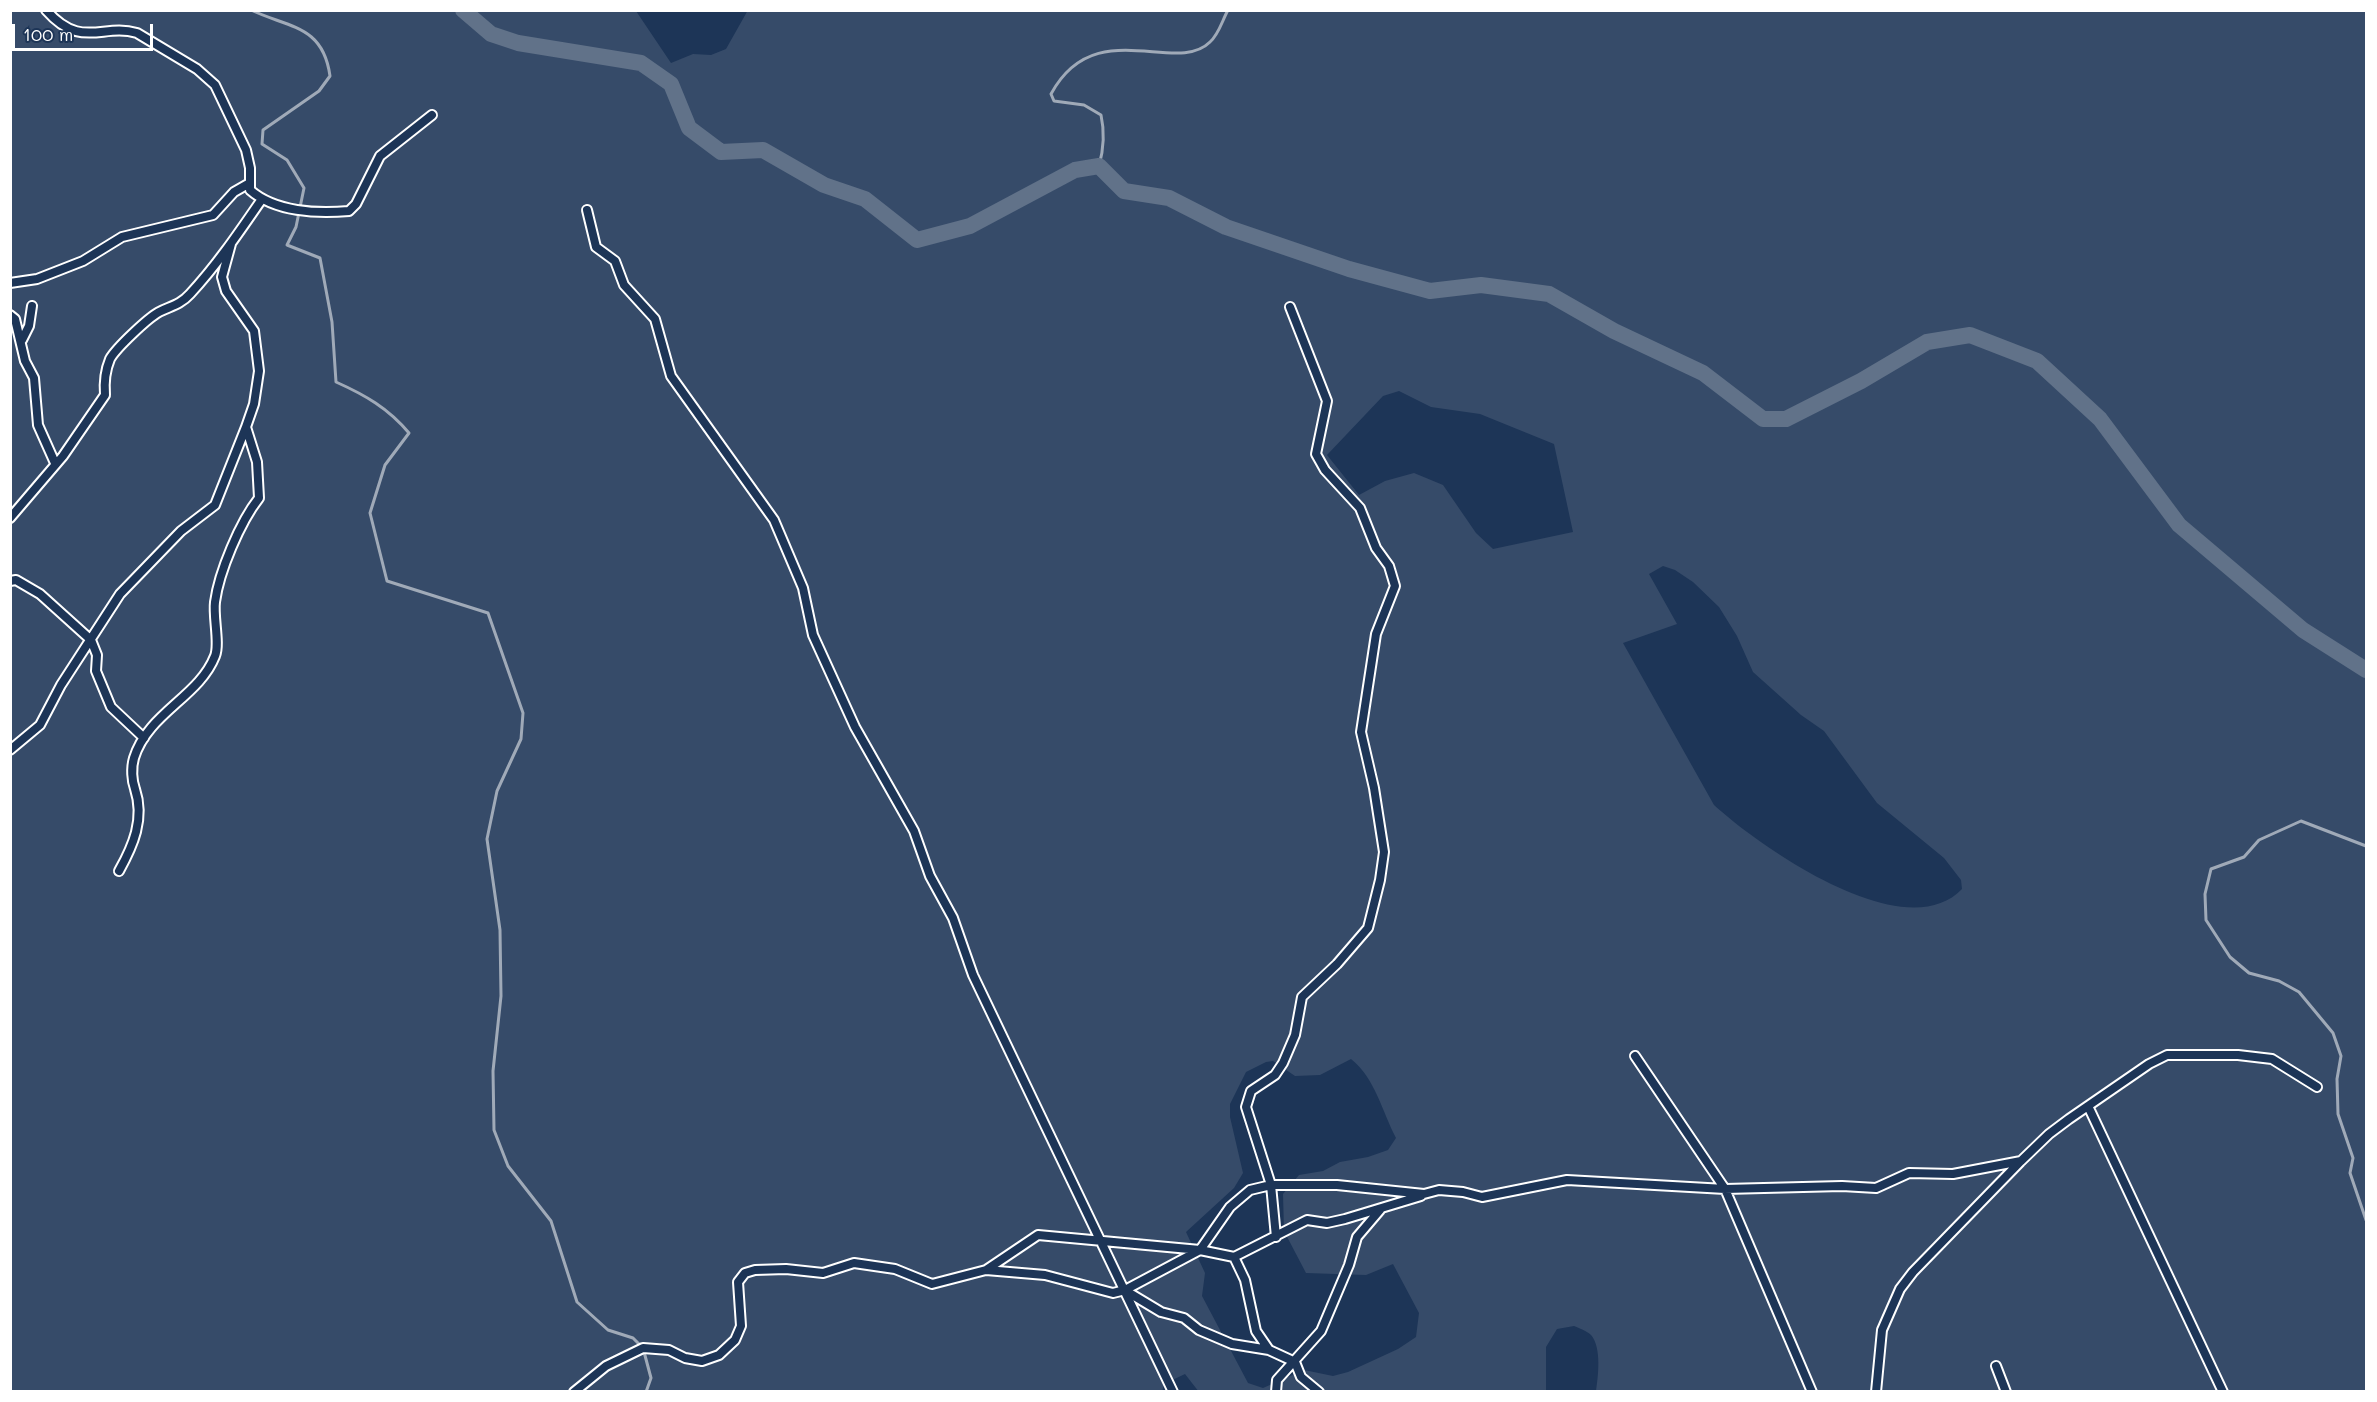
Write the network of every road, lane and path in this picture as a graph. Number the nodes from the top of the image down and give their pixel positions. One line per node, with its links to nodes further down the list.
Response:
1 (46, 10): 3 (street)
2 (432, 115): 4 (street)
3 (248, 184): 4 (street); 7 (street)
4 (262, 199): 6 (street)
5 (587, 210): 29 (street)
6 (231, 243): 12 (street); 13 (street)
7 (10, 283)
8 (32, 306): 11 (street)
9 (1290, 307): 24 (street)
10 (10, 315): 11 (street)
11 (22, 340): 13 (street)
12 (246, 426): 16 (street); 17 (street)
13 (55, 463): 14 (street)
14 (10, 518)
15 (10, 581): 16 (street)
16 (92, 640): 17 (street); 18 (street)
17 (144, 738): 19 (street)
18 (10, 750)
19 (118, 871)
20 (1635, 1056): 25 (street)
21 (2317, 1087): 22 (street)
22 (2088, 1106): 23 (street); 44 (street)
23 (2021, 1161): 25 (street); 42 (street)
24 (1271, 1185): 26 (street); 28 (street); 30 (street)
25 (1725, 1190): 26 (street); 41 (street)
26 (1424, 1194): 27 (street)
27 (1380, 1210): 28 (street); 35 (street)
28 (1276, 1237): 31 (street)
29 (1100, 1240): 30 (street); 32 (street); 33 (street)
30 (1200, 1250): 31 (street); 33 (street)
31 (1234, 1257): 34 (street)
32 (986, 1270): 33 (street); 37 (street)
33 (1125, 1290): 34 (street); 38 (street)
34 (1269, 1350): 35 (street)
35 (1296, 1362): 39 (street); 40 (street)
36 (1996, 1366): 43 (street)
37 (574, 1392)
38 (1173, 1392)
39 (1276, 1392)
40 (1319, 1392)
41 (1812, 1392)
42 (1876, 1392)
43 (2006, 1392)
44 (2223, 1392)

